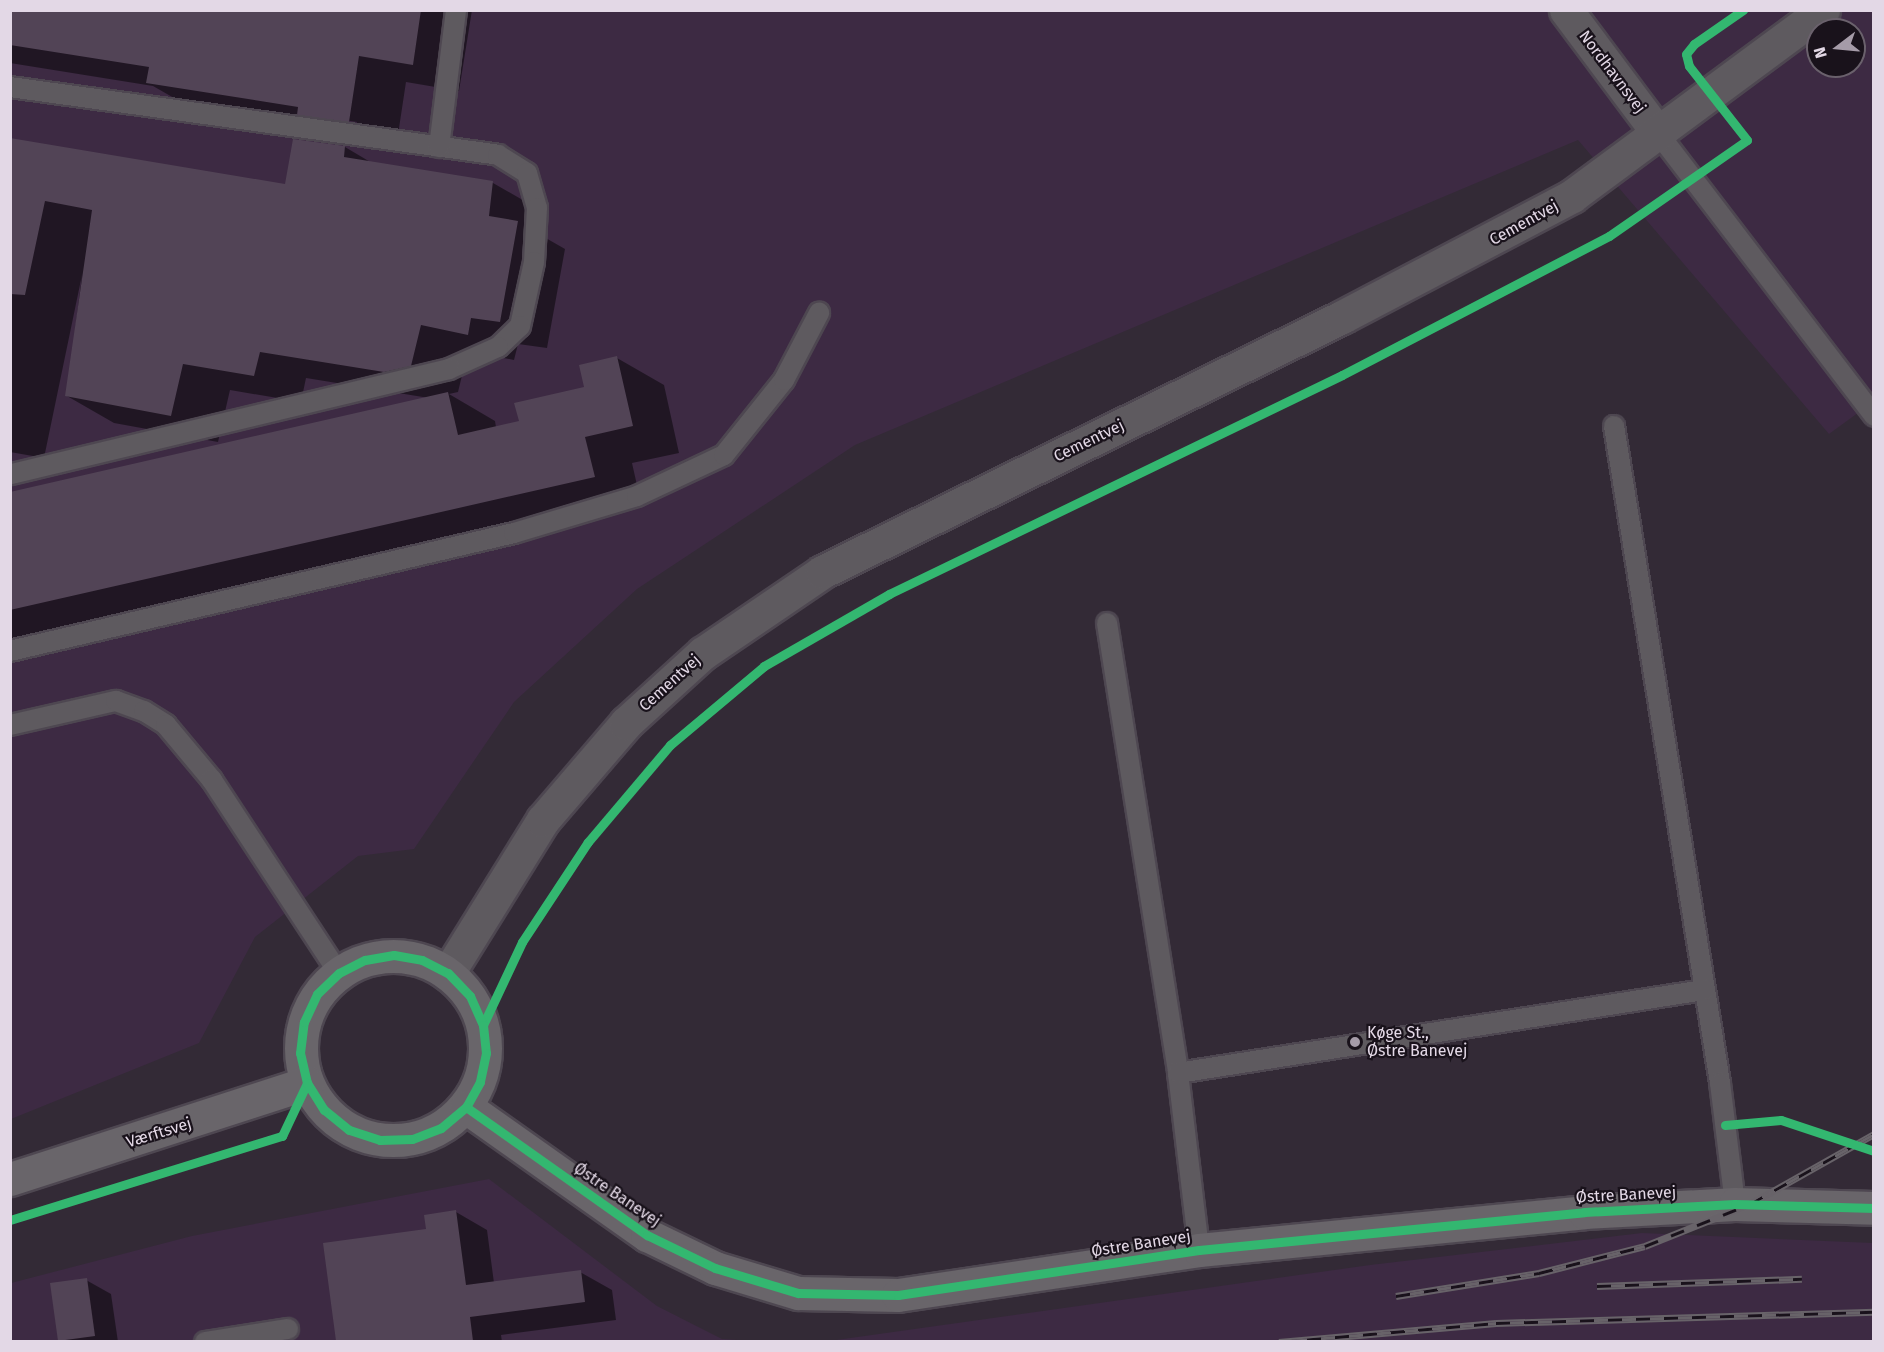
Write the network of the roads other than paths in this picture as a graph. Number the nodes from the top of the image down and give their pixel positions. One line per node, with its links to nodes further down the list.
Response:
1 (456, 10): 6 (lane)
2 (1566, 10): 5 (street, Nordhavnsvej)
3 (1823, 10): 5 (street, Cementvej)
4 (10, 87): 6 (lane)
5 (1658, 132): 8 (lane); 15 (street, Cementvej)
6 (439, 147): 10 (lane)
7 (819, 313): 12 (lane)
8 (1874, 416)
9 (1614, 426): 16 (lane)
10 (10, 474)
11 (1107, 623): 17 (lane)
12 (10, 651)
13 (10, 725): 14 (lane)
14 (339, 973): 15 (street); 18 (street)
15 (448, 973): 19 (street)
16 (1704, 990): 17 (lane); 21 (lane)
17 (1178, 1073): 23 (lane)
18 (307, 1083): 19 (street); 20 (street, Værftsvej)
19 (466, 1107): 23 (street, Østre Banevej)
20 (10, 1179)
21 (1735, 1204): 22 (street, Østre Banevej); 23 (street, Østre Banevej)
22 (1874, 1208)
23 (1199, 1250)
24 (288, 1329): 25 (lane)
25 (205, 1341)

